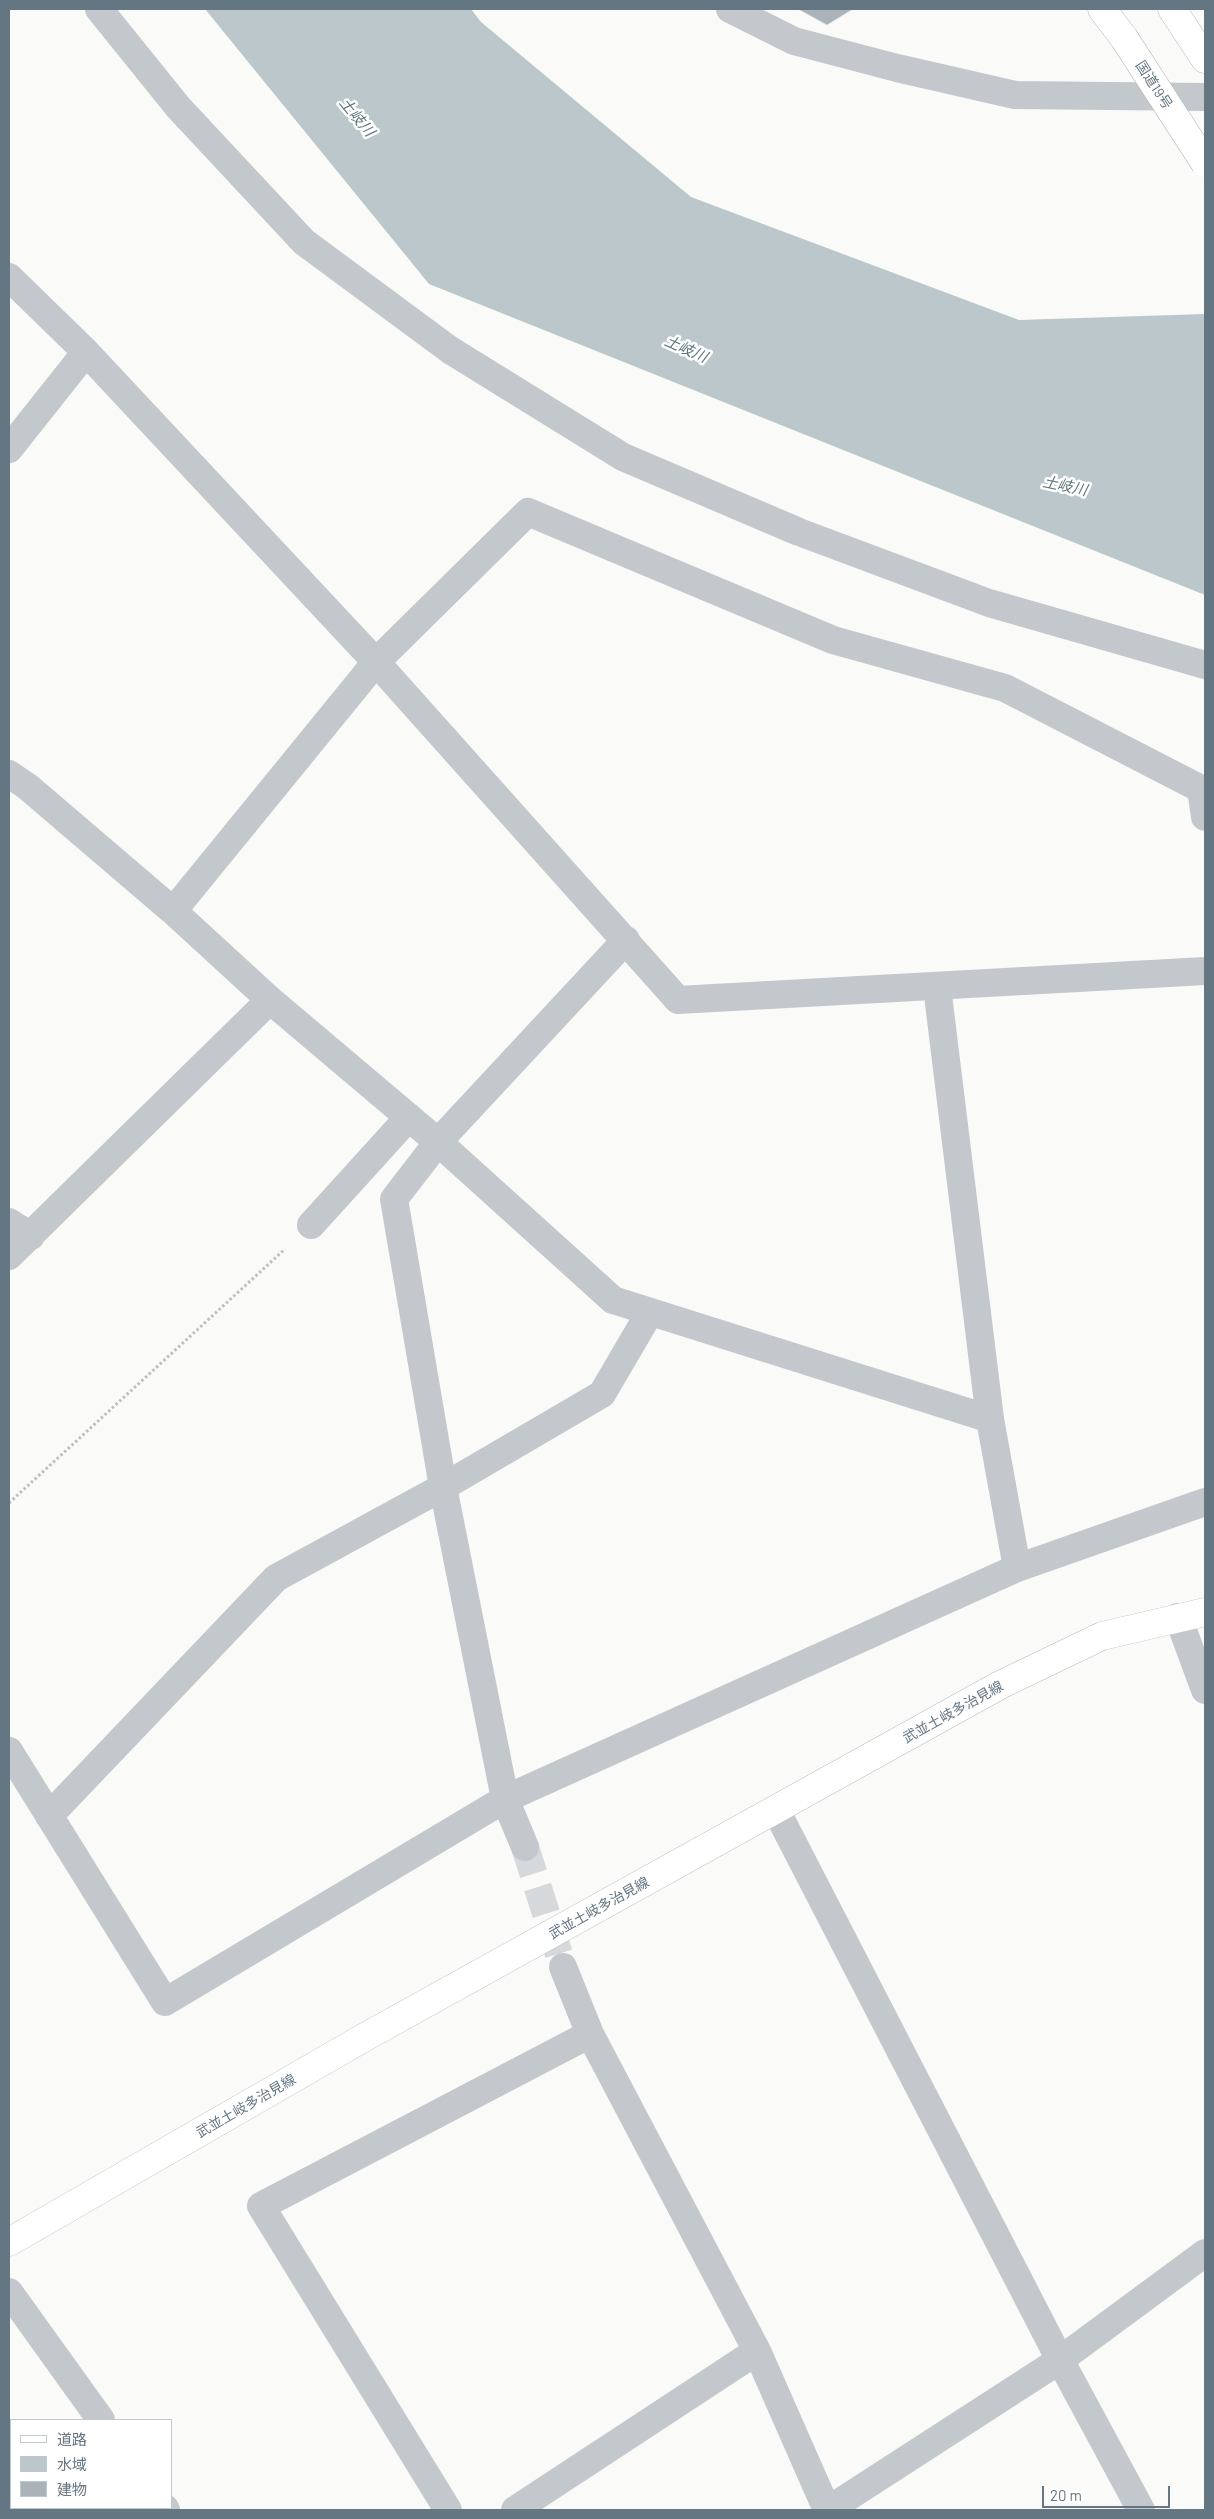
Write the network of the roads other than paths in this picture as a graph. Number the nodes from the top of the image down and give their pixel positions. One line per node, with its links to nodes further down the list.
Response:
1 (99, 9): 12 (street)
2 (730, 9): 6 (street)
3 (1102, 9): 7 (main road, 国道19号, bridge)
4 (1176, 13): 5 (main road)
5 (1205, 59)
6 (1205, 97)
7 (1205, 163)
8 (9, 277): 9 (street)
9 (86, 352): 10 (street); 11 (street)
10 (9, 449)
11 (376, 662): 14 (street); 15 (street); 16 (street)
12 (1205, 665)
13 (9, 774): 15 (street)
14 (1205, 817)
15 (174, 911): 19 (street)
16 (626, 940): 18 (street); 21 (street)
17 (1205, 972): 18 (street)
18 (937, 987): 26 (street)
19 (270, 1000): 20 (street); 23 (street)
20 (409, 1117): 21 (street); 22 (street)
21 (438, 1142): 25 (street); 27 (street)
22 (311, 1225)
23 (20, 1229): 24 (street)
24 (9, 1256)
25 (650, 1312): 26 (street); 27 (street)
26 (990, 1419): 29 (street)
27 (443, 1487): 34 (street); 36 (street)
28 (1205, 1502): 29 (street)
29 (1017, 1568): 34 (street)
30 (1205, 1612): 31 (main road, 武並土岐多治見線)
31 (1178, 1617): 32 (street); 35 (main road, 武並土岐多治見線)
32 (1205, 1690)
33 (9, 1751): 36 (street)
34 (504, 1799): 36 (street); 37 (street)
35 (776, 1810): 40 (main road, 武並土岐多治見線); 44 (street)
36 (49, 1816)
37 (525, 1847)
38 (563, 1966): 39 (street)
39 (590, 2034): 43 (street); 46 (street)
40 (9, 2242)
41 (1205, 2253): 44 (street)
42 (9, 2292): 45 (street)
43 (757, 2351): 47 (street); 48 (street)
44 (1060, 2360): 48 (street); 49 (street)
45 (100, 2419)
46 (448, 2510)
47 (515, 2510)
48 (827, 2510)
49 (1141, 2510)

